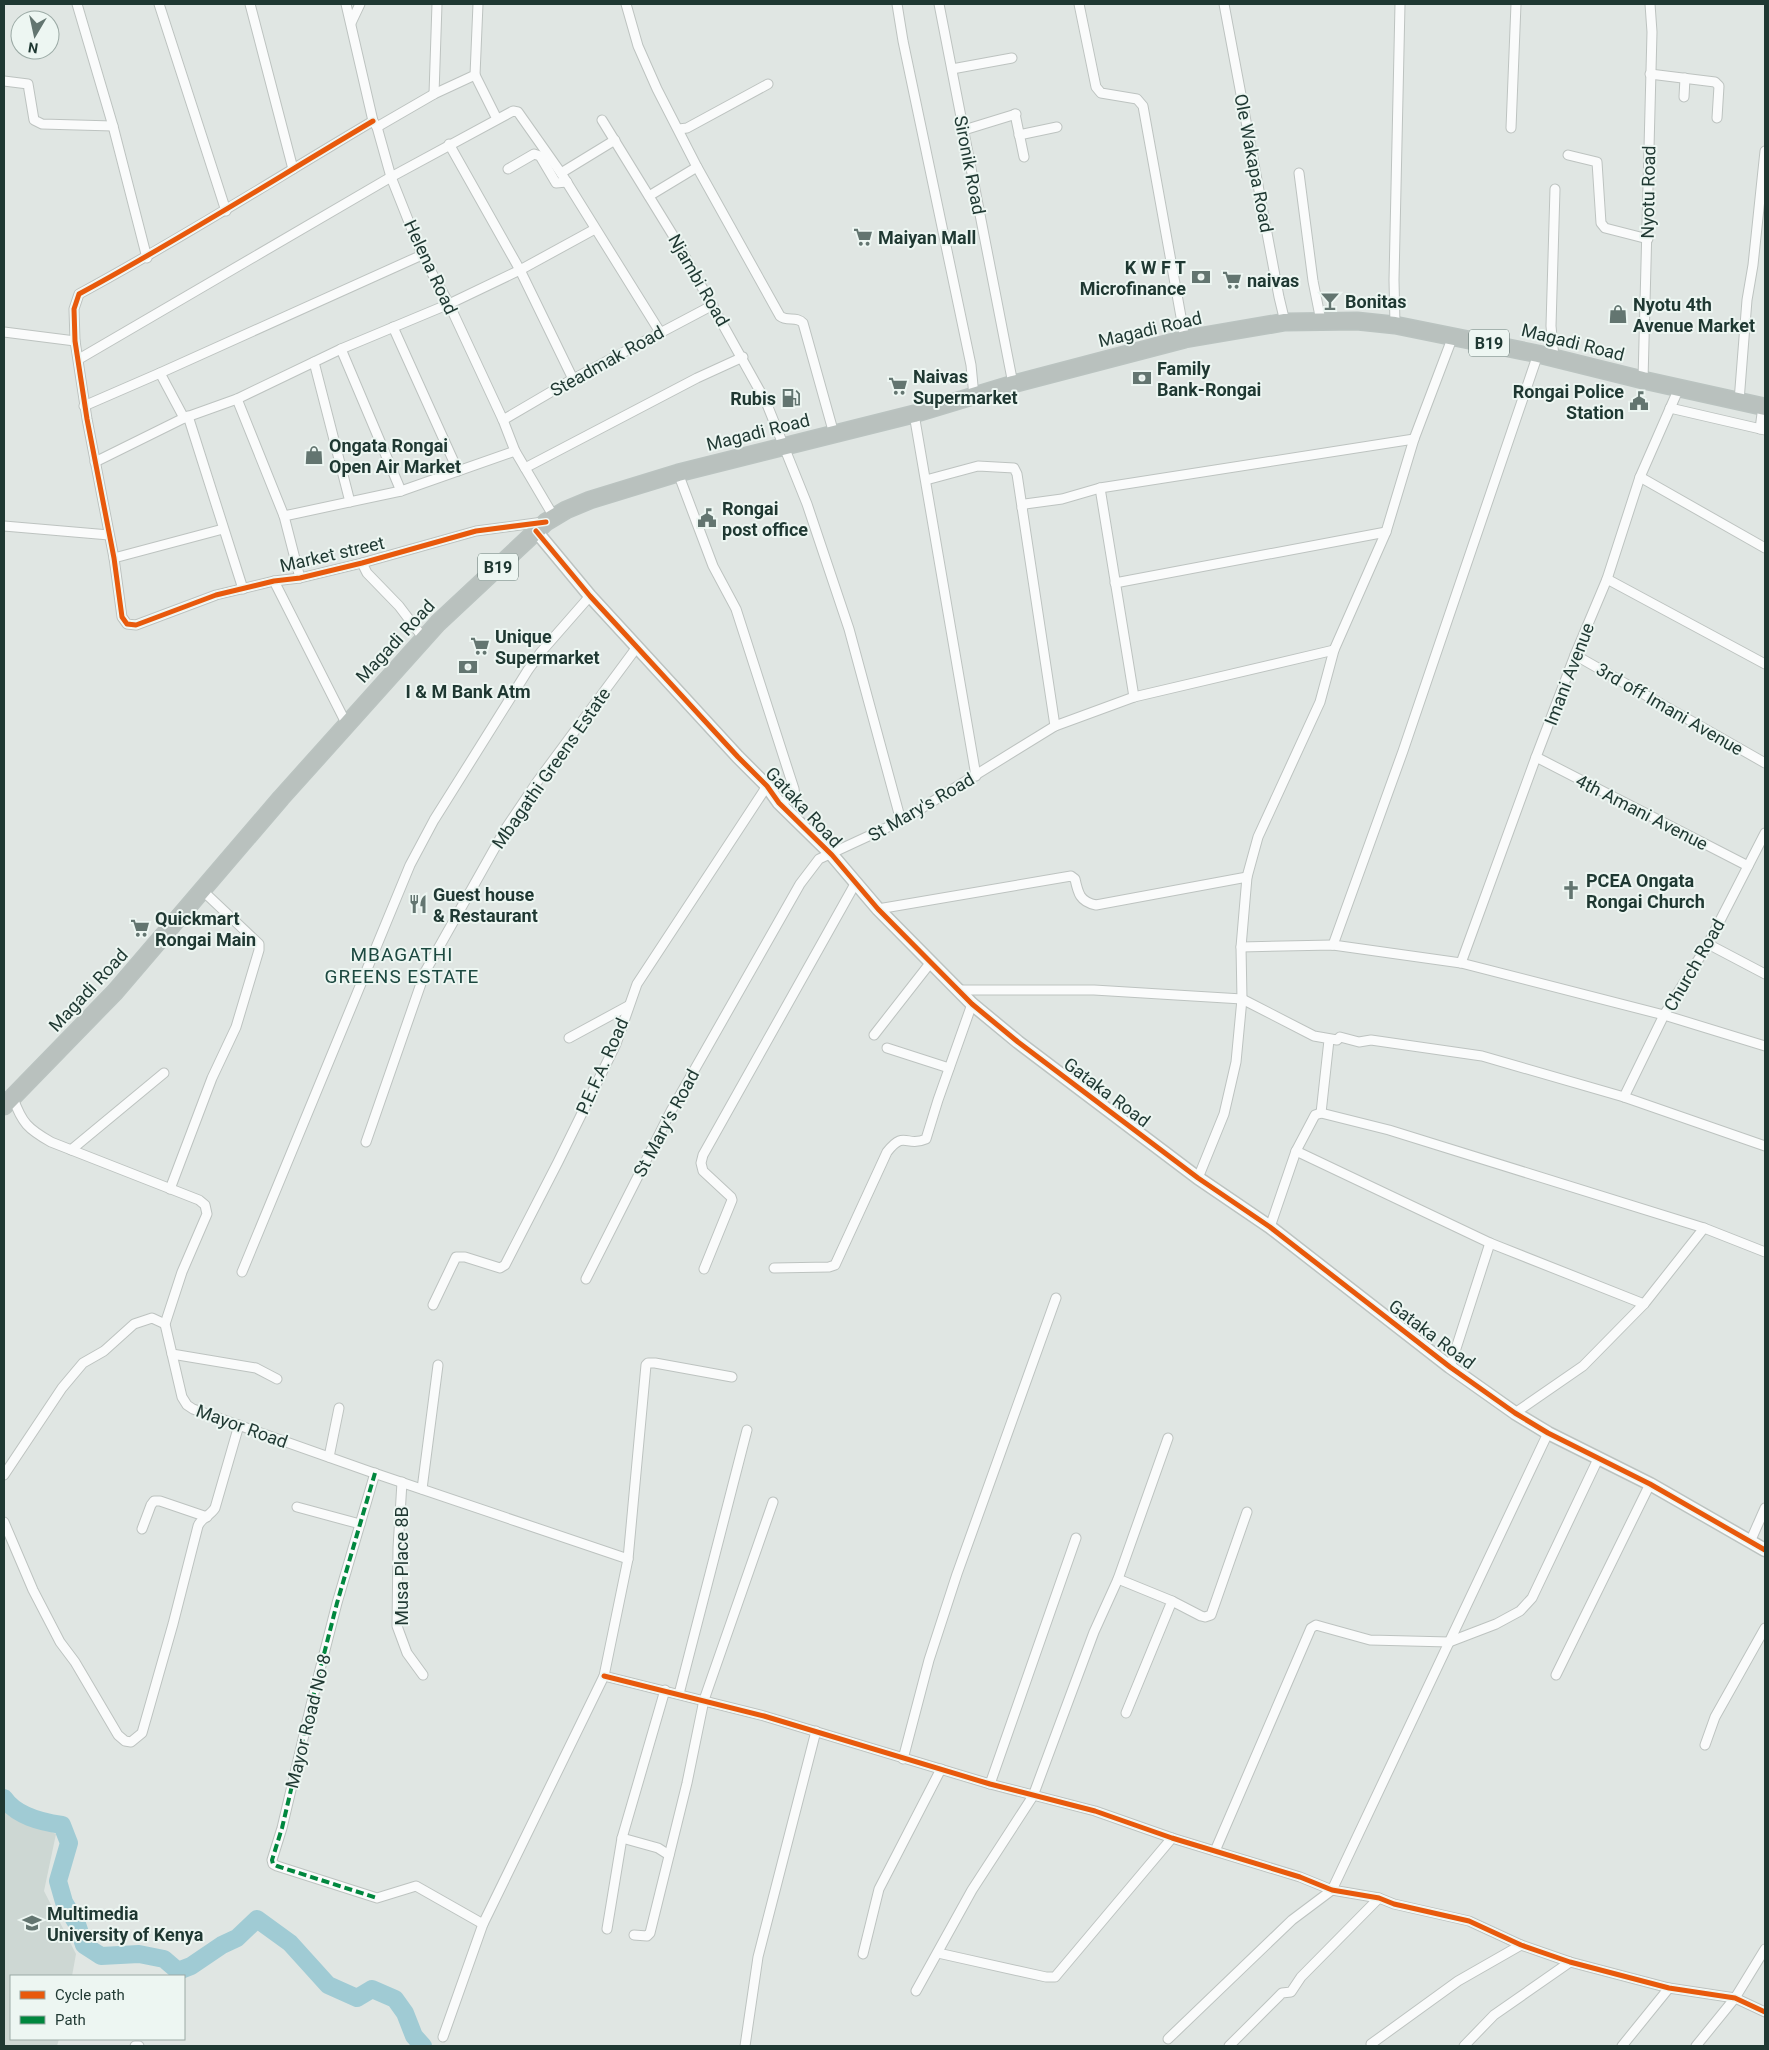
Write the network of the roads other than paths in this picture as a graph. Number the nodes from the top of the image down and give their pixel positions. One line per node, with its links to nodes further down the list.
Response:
1 (77, 4): 30 (street)
2 (159, 4): 50 (street)
3 (250, 4): 43 (street)
4 (346, 4): 16 (street, Helena Road)
5 (360, 4): 16 (street)
6 (437, 4): 24 (street)
7 (478, 4): 19 (street)
8 (626, 4): 33 (street)
9 (897, 4): 77 (street)
10 (939, 4): 18 (street, Sironik Road)
11 (1079, 4): 65 (street)
12 (1224, 4): 59 (street, Ole Wakapa Road)
13 (1400, 4): 60 (street)
14 (1516, 4): 32 (street)
15 (1650, 4): 20 (street, Nyotu Road)
16 (350, 22): 29 (street, Helena Road)
17 (1012, 58): 18 (street)
18 (952, 69): 34 (street, Sironik Road)
19 (475, 74): 24 (street); 27 (street)
20 (1650, 74): 21 (street); 52 (street, Nyotu Road)
21 (1685, 78): 25 (street); 26 (street)
22 (4, 81): 30 (street)
23 (768, 84): 33 (street)
24 (434, 94): 29 (street)
25 (1684, 97)
26 (1717, 118)
27 (497, 119): 37 (street); 44 (street)
28 (602, 120): 36 (street, Njambi Road)
29 (375, 124): 43 (street); 46 (street, Helena Road)
30 (113, 126): 54 (street)
31 (1057, 127): 35 (street)
32 (1511, 128)
33 (679, 129): 41 (street)
34 (964, 130): 35 (street); 75 (street, Sironik Road)
35 (1020, 135): 40 (street)
36 (615, 140): 44 (street); 49 (street, Njambi Road)
37 (449, 144): 46 (street); 55 (street)
38 (1765, 151): 79 (street)
39 (1568, 155): 52 (street)
40 (1024, 157)
41 (697, 167): 49 (street); 87 (street)
42 (508, 168): 47 (street)
43 (293, 169): 50 (street)
44 (561, 173): 47 (street)
45 (1299, 173): 58 (street)
46 (391, 176): 53 (street, Helena Road); 70 (street)
47 (567, 182): 51 (street)
48 (1555, 190): 68 (street)
49 (649, 196): 57 (street, Njambi Road)
50 (226, 211): 54 (street)
51 (595, 229): 55 (street); 63 (street)
52 (1648, 239): 74 (street, Nyotu Road)
53 (422, 255): 56 (street, Helena Road); 72 (street)
54 (147, 258): 66 (street)
55 (520, 270): 56 (street); 73 (street)
56 (449, 304): 61 (street); 85 (street, Helena Road)
57 (713, 305): 63 (street, Steadmak Road); 69 (street, Njambi Road)
58 (1321, 321): 59 (highway, Magadi Road / B19); 60 (highway, Magadi Road / B19)
59 (1285, 322): 65 (highway, Magadi Road / B19)
60 (1395, 325): 64 (highway, Magadi Road / B19)
61 (393, 327): 67 (street); 93 (street)
62 (4, 332): 66 (street)
63 (660, 332): 73 (street, Steadmak Road)
64 (1453, 336): 68 (highway, Magadi Road / B19); 88 (street)
65 (1185, 339): 75 (highway, Magadi Road / B19)
66 (75, 341): 70 (street)
67 (341, 349): 71 (street); 98 (street)
68 (1546, 356): 74 (highway, Magadi Road / B19); 138 (street)
69 (743, 357): 89 (street, Njambi Road); 92 (street)
70 (79, 359): 80 (street)
71 (314, 362): 78 (street); 99 (street)
72 (160, 373): 80 (street); 84 (street)
73 (572, 379): 85 (street, Steadmak Road)
74 (1643, 380): 76 (highway, Magadi Road / B19)
75 (1013, 384): 77 (highway, Magadi Road / B19)
76 (1679, 388): 79 (highway, Magadi Road / B19); 82 (street, Imani Avenue)
77 (974, 396): 83 (highway, Magadi Road / B19)
78 (237, 398): 84 (street); 101 (street)
79 (1739, 401): 81 (highway, Magadi Road / B19)
80 (84, 406): 91 (street)
81 (1764, 406): 86 (street)
82 (1670, 408): 86 (street); 95 (street, Imani Avenue)
83 (914, 414): 87 (highway, Magadi Road / B19); 96 (street)
84 (186, 417): 91 (street); 104 (street)
85 (503, 420): 90 (street, Helena Road)
86 (1762, 430)
87 (834, 434): 89 (highway, Magadi Road / B19)
88 (1414, 439): 97 (street); 105 (street)
89 (785, 446): 94 (highway, Magadi Road / B19); 129 (street, Njambi Road)
90 (515, 451): 92 (street, Helena Road); 93 (street)
91 (95, 462): 106 (street)
92 (525, 468): 102 (street, Helena Road)
93 (458, 471): 98 (street)
94 (678, 474): 102 (highway, Magadi Road / B19); 128 (street)
95 (1640, 477): 107 (street); 111 (street, Imani Avenue)
96 (926, 480): 100 (street); 126 (street)
97 (1100, 488): 100 (street); 113 (street)
98 (401, 491): 99 (street)
99 (350, 502): 101 (street)
100 (1022, 508): 123 (street)
101 (284, 516): 110 (street)
102 (545, 524): 109 (street, Market street); 115 (street, Gataka Road); 116 (highway, Magadi Road / B19)
103 (4, 526): 106 (street)
104 (223, 529): 108 (street); 114 (street)
105 (1386, 532): 113 (street); 118 (street)
106 (109, 536): 108 (street)
107 (1765, 548)
108 (114, 558): 114 (street, Market street)
109 (362, 563): 110 (street, Market street); 116 (street)
110 (300, 578): 112 (street, Market street)
111 (1607, 579): 119 (street, Imani Avenue); 120 (street)
112 (274, 581): 114 (street, Market street); 122 (street)
113 (1115, 583): 121 (street)
114 (243, 588)
115 (590, 596): 117 (street, Gataka Road); 170 (street)
116 (424, 639): 122 (highway, Magadi Road / B19)
117 (637, 646): 127 (street, Gataka Road); 158 (street, Mbagathi Greens Estate)
118 (1334, 650): 121 (street, St Mary's Road); 133 (street)
119 (1575, 655): 124 (street, Imani Avenue); 125 (street, 3rd off Imani Avenue)
120 (1765, 664)
121 (1134, 697): 123 (street, St Mary's Road)
122 (346, 723): 135 (highway, Magadi Road / B19)
123 (1055, 726): 126 (street, St Mary's Road)
124 (1536, 757): 132 (street, 4th Amani Avenue); 141 (street, Imani Avenue)
125 (1765, 763)
126 (976, 776): 129 (street, St Mary's Road)
127 (767, 786): 128 (street, Gataka Road); 146 (street, P.E.F.A. Road)
128 (779, 803): 131 (street, Gataka Road)
129 (901, 821): 131 (street, St Mary's Road)
130 (1765, 834): 132 (street, Church Road)
131 (832, 855): 134 (street, Gataka Road); 171 (street, St Mary's Road)
132 (1748, 866): 137 (street, Church Road)
133 (1247, 877): 136 (street); 139 (street)
134 (855, 884): 136 (street, Gataka Road); 169 (street)
135 (203, 891): 156 (highway, Magadi Road / B19); 163 (street)
136 (878, 909): 140 (street, Gataka Road)
137 (1708, 944): 142 (street); 147 (street, Church Road)
138 (1332, 945): 139 (street); 141 (street)
139 (1241, 947): 144 (street)
140 (931, 962): 143 (street, Gataka Road); 148 (street)
141 (1461, 963): 147 (street)
142 (1765, 974)
143 (959, 990): 144 (street); 145 (street, Gataka Road)
144 (1242, 999): 150 (street); 162 (street)
145 (972, 1004): 153 (street); 162 (street, Gataka Road)
146 (628, 1006): 149 (street); 173 (street, P.E.F.A. Road)
147 (1664, 1015): 151 (street); 155 (street, Church Road)
148 (874, 1035)
149 (569, 1038)
150 (1330, 1040): 155 (street); 157 (street)
151 (1765, 1046)
152 (887, 1048): 153 (street)
153 (949, 1068): 168 (street)
154 (164, 1073): 160 (street)
155 (1624, 1097): 159 (street)
156 (8, 1102): 160 (street, Mayor Road)
157 (1321, 1112): 161 (street); 165 (street)
158 (366, 1142)
159 (1765, 1146)
160 (71, 1150): 163 (street, Mayor Road)
161 (1296, 1151): 164 (street); 166 (street)
162 (1198, 1178): 164 (street, Gataka Road)
163 (170, 1189): 175 (street, Mayor Road)
164 (1270, 1227): 178 (street, Gataka Road)
165 (1704, 1228): 167 (street); 174 (street)
166 (1490, 1242): 174 (street); 178 (street)
167 (1765, 1252)
168 (774, 1268)
169 (704, 1269)
170 (242, 1272)
171 (586, 1279)
172 (1056, 1298): 219 (street)
173 (434, 1304)
174 (1644, 1304): 182 (street)
175 (166, 1324): 176 (street, Mayor Road); 190 (street)
176 (172, 1354): 180 (street); 183 (street, Mayor Road)
177 (438, 1365): 193 (street)
178 (1450, 1367): 182 (street, Gataka Road)
179 (732, 1376): 205 (street)
180 (277, 1379)
181 (339, 1408): 187 (street)
182 (1515, 1412): 185 (street, Gataka Road)
183 (239, 1425): 187 (street, Mayor Road); 198 (street)
184 (747, 1430): 214 (street)
185 (1548, 1433): 188 (street, Gataka Road); 209 (street)
186 (1168, 1438): 206 (street)
187 (329, 1457): 189 (street, Mayor Road)
188 (1598, 1459): 192 (street, Gataka Road); 209 (street)
189 (376, 1473): 191 (street, Mayor Road); 200 (street, Mayor Road No 8)
190 (4, 1474)
191 (402, 1482): 193 (street, Mayor Road); 210 (street, Musa Place 8B)
192 (1650, 1484): 203 (street, Gataka Road); 211 (street)
193 (422, 1489): 205 (street, Mayor Road)
194 (773, 1502): 215 (street)
195 (297, 1507): 200 (street)
196 (1765, 1508): 203 (street)
197 (1247, 1512): 207 (street)
198 (208, 1517): 199 (street); 201 (street)
199 (4, 1522)
200 (360, 1524): 229 (street, Mayor Road No 8)
201 (142, 1529)
202 (1076, 1538): 221 (street)
203 (1750, 1542): 204 (street, Gataka Road)
204 (1765, 1550)
205 (628, 1559): 212 (street)
206 (1118, 1579): 207 (street); 222 (street)
207 (1172, 1601): 216 (street)
208 (1765, 1628): 218 (street)
209 (1448, 1642): 225 (street); 227 (street)
210 (423, 1675)
211 (1556, 1675)
212 (604, 1676): 213 (street); 229 (street)
213 (665, 1690): 214 (street); 223 (street)
214 (679, 1694): 215 (street)
215 (704, 1700): 217 (street); 226 (street)
216 (1126, 1713)
217 (816, 1731): 219 (street); 246 (street)
218 (1705, 1745)
219 (903, 1759): 220 (street)
220 (941, 1769): 221 (street); 235 (street)
221 (990, 1784): 222 (street)
222 (1033, 1796): 224 (street); 234 (street)
223 (622, 1838): 226 (street); 230 (street)
224 (1172, 1838): 225 (street); 234 (street)
225 (1215, 1851): 227 (street)
226 (669, 1855): 231 (street)
227 (1332, 1890): 228 (street); 242 (street)
228 (1379, 1898): 232 (street); 247 (street)
229 (483, 1924): 241 (street)
230 (607, 1929)
231 (634, 1935)
232 (1521, 1945): 236 (street); 243 (street)
233 (1765, 1949): 239 (street)
234 (938, 1953): 238 (street)
235 (863, 1954)
236 (1570, 1962): 237 (street); 248 (street)
237 (1669, 1988): 239 (street); 249 (street)
238 (916, 1991)
239 (1735, 1998): 240 (street); 250 (street)
240 (1765, 2012)
241 (443, 2037)
242 (1168, 2039)
243 (1371, 2044)
244 (134, 2046): 245 (street)
245 (139, 2046)
246 (745, 2046)
247 (1229, 2046)
248 (1464, 2046)
249 (1622, 2046)
250 (1696, 2046)

